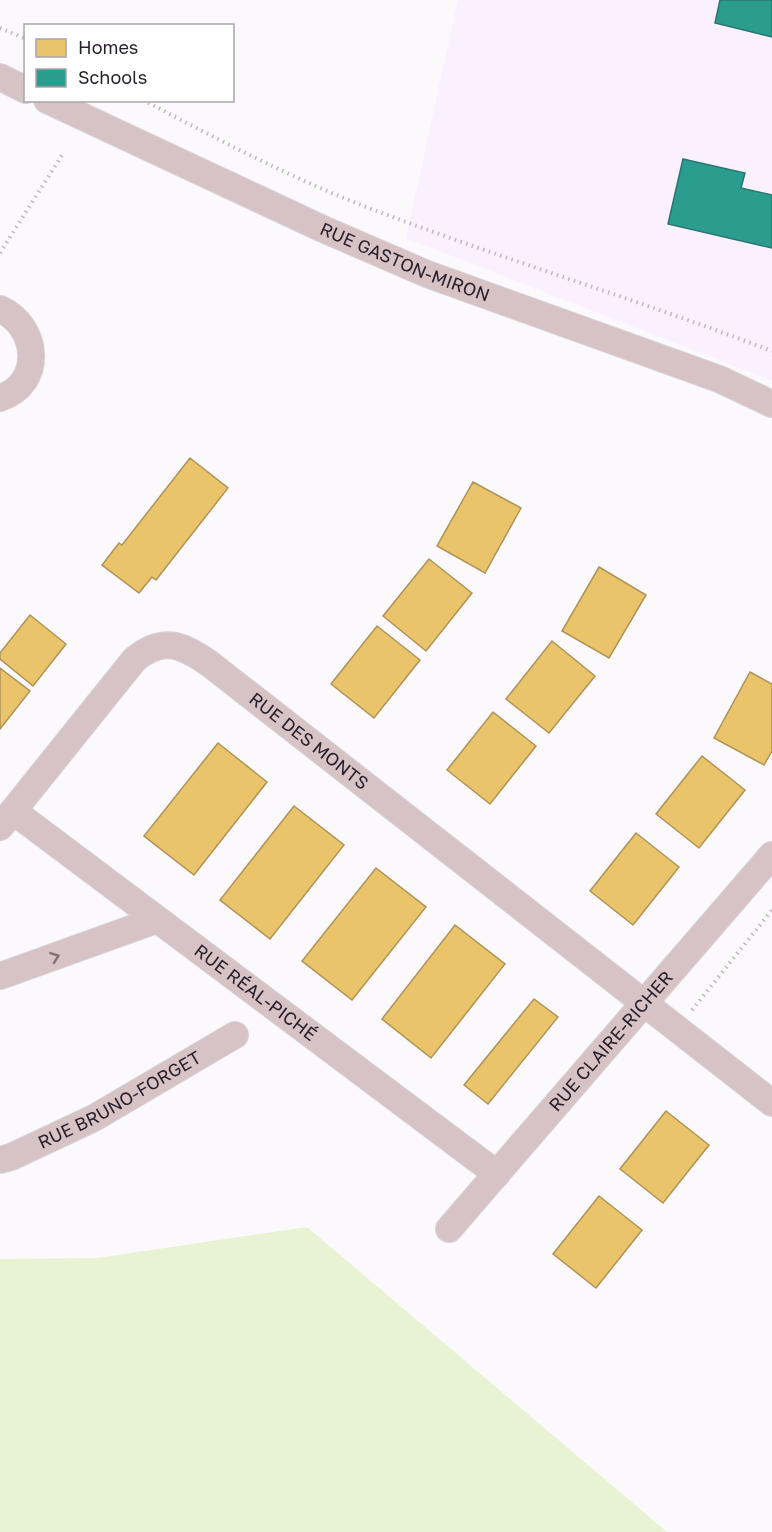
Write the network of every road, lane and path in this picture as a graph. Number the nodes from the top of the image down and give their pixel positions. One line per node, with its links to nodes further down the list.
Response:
1 (0, 28): 2 (path)
2 (24, 38)
3 (0, 77): 4 (street)
4 (24, 89)
5 (51, 102): 12 (street, RUE GASTON-MIRON)
6 (147, 102): 10 (path)
7 (64, 152): 8 (path)
8 (0, 253)
9 (0, 309): 11 (street)
10 (772, 351)
11 (0, 398)
12 (772, 404)
13 (6, 819): 16 (street, RUE RÉAL-PICHÉ); 18 (street, RUE DES MONTS)
14 (772, 855): 18 (street, RUE CLAIRE-RICHER)
15 (772, 910): 19 (path)
16 (156, 920): 17 (street, one-way to 16); 23 (street, RUE RÉAL-PICHÉ)
17 (0, 976)
18 (644, 1004): 19 (street, RUE DES MONTS); 23 (street, RUE CLAIRE-RICHER)
19 (677, 1029): 21 (street, RUE DES MONTS)
20 (235, 1035): 22 (street, RUE BRUNO-FORGET)
21 (772, 1103)
22 (0, 1160)
23 (497, 1174): 24 (street, RUE CLAIRE-RICHER)
24 (449, 1229)

